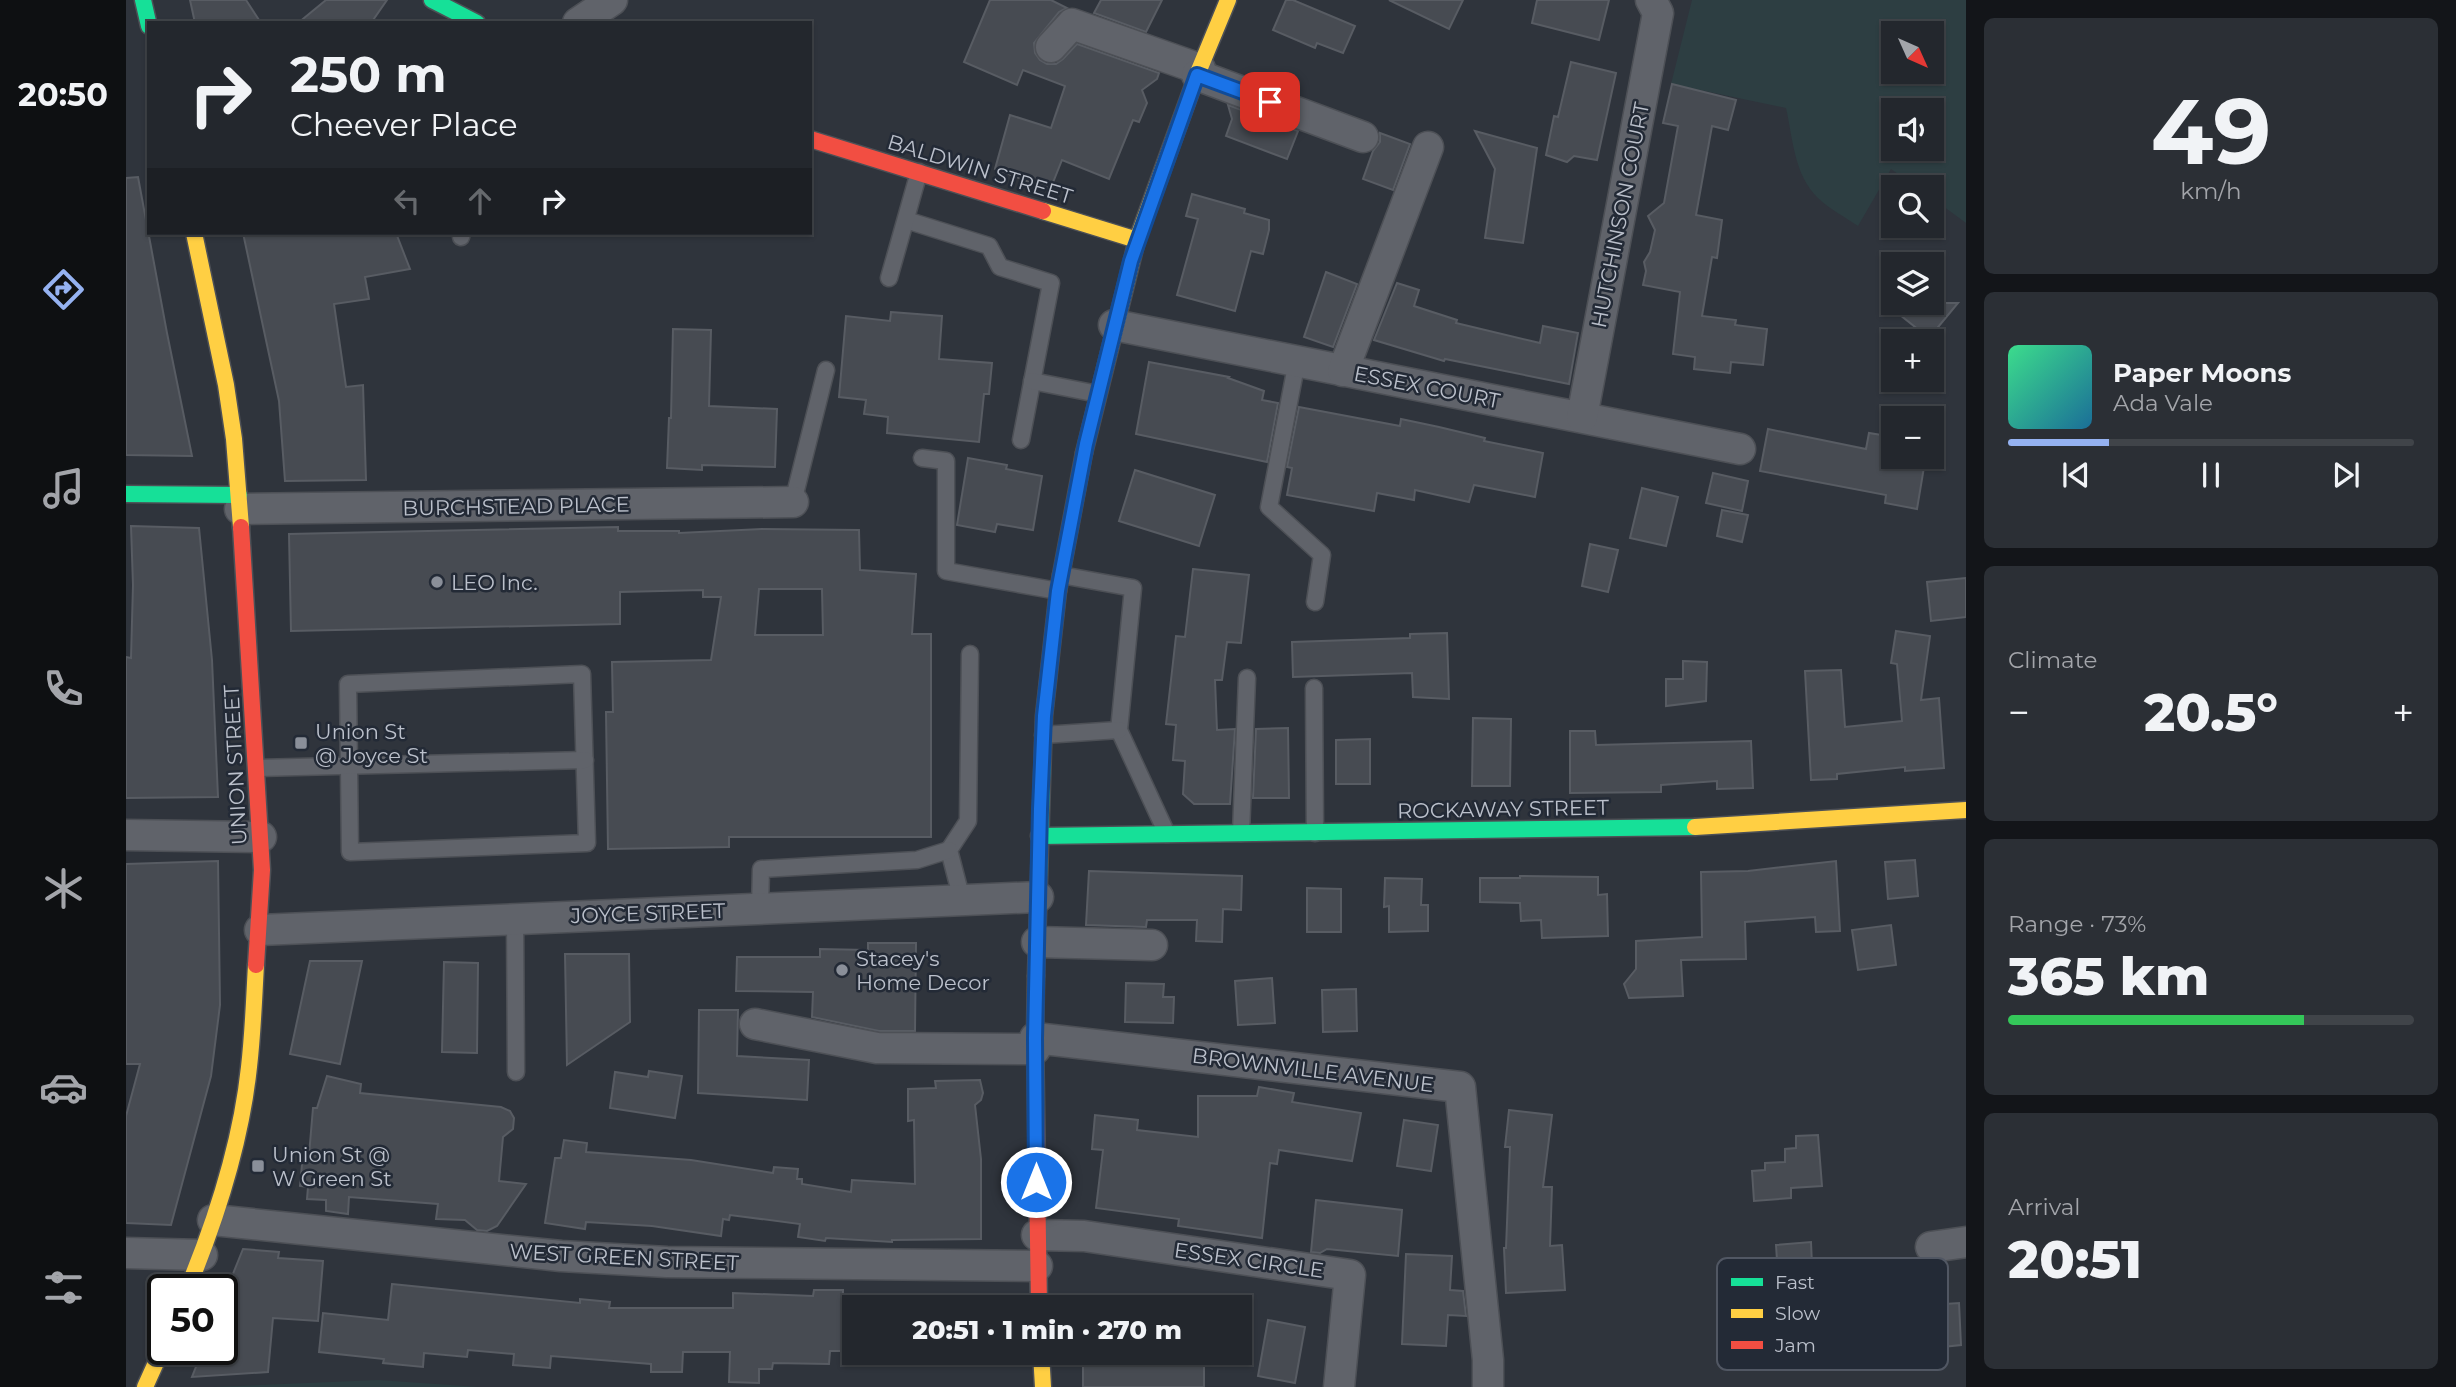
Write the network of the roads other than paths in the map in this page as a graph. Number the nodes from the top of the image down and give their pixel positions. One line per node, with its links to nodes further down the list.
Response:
1 (143, 0): 6 (main road)
2 (432, 0): 7 (main road)
3 (612, 0): 8 (street)
4 (1228, 0): 10 (main road)
5 (1655, 7): 25 (street, HUTCHINSON COURT)
6 (148, 21)
7 (473, 21)
8 (581, 21)
9 (1051, 47): 10 (street)
10 (1198, 72): 11 (street); 17 (main road)
11 (1363, 137)
12 (812, 140): 14 (main road, BALDWIN STREET)
13 (1428, 147): 22 (street)
14 (919, 172): 15 (lane); 17 (main road, BALDWIN STREET)
15 (906, 220): 18 (lane); 23 (lane)
16 (194, 235): 30 (main road, UNION STREET)
17 (1137, 240): 19 (main road)
18 (889, 278)
19 (1114, 325): 20 (street, ESSEX COURT); 24 (main road)
20 (1297, 361): 22 (street, ESSEX COURT); 33 (lane)
21 (826, 370): 31 (lane)
22 (1343, 371): 25 (street, ESSEX COURT)
23 (1032, 381): 24 (lane); 26 (lane)
24 (1098, 394): 32 (main road)
25 (1582, 418): 27 (street, ESSEX COURT)
26 (1021, 440)
27 (1740, 449)
28 (922, 458): 32 (lane)
29 (126, 494): 30 (main road)
30 (239, 502): 31 (street, BURCHSTEAD PLACE); 41 (main road, UNION STREET)
31 (793, 502)
32 (1059, 583): 37 (lane); 38 (main road)
33 (1315, 602)
34 (970, 654): 49 (lane)
35 (1247, 678): 43 (lane)
36 (1314, 688): 44 (lane)
37 (1119, 730): 38 (lane); 45 (lane)
38 (1043, 735): 47 (main road)
39 (585, 760): 40 (lane); 40 (lane); 40 (lane)
40 (349, 767): 41 (lane)
41 (257, 768): 48 (main road, UNION STREET)
42 (1966, 810): 44 (main road, ROCKAWAY STREET)
43 (1241, 833): 44 (main road, ROCKAWAY STREET); 45 (main road, ROCKAWAY STREET)
44 (1315, 833)
45 (1168, 834): 47 (main road, ROCKAWAY STREET)
46 (126, 835): 48 (street)
47 (1040, 836): 50 (main road)
48 (261, 837): 54 (main road, UNION STREET)
49 (949, 850): 51 (lane); 52 (lane)
50 (1038, 897): 51 (street, JOYCE STREET); 55 (main road)
51 (962, 900): 52 (street, JOYCE STREET)
52 (760, 908): 53 (street, JOYCE STREET)
53 (514, 918): 54 (street, JOYCE STREET); 59 (lane)
54 (260, 930): 60 (main road, UNION STREET)
55 (1037, 942): 56 (street); 58 (main road)
56 (1152, 944)
57 (755, 1024): 58 (street)
58 (1035, 1043): 61 (main road); 74 (street, BROWNVILLE AVENUE)
59 (516, 1072)
60 (213, 1220): 65 (main road, UNION STREET); 66 (street, WEST GREEN STREET)
61 (1037, 1235): 66 (main road); 73 (street, ESSEX CIRCLE)
62 (1966, 1242): 63 (street)
63 (1931, 1247)
64 (126, 1253): 65 (street)
65 (202, 1255): 67 (main road, UNION STREET)
66 (1037, 1266): 68 (main road)
67 (194, 1274)
68 (1038, 1295)
69 (155, 1365): 71 (main road)
70 (1042, 1365): 72 (main road)
71 (145, 1387)
72 (1043, 1387)
73 (1339, 1387)
74 (1488, 1387)

